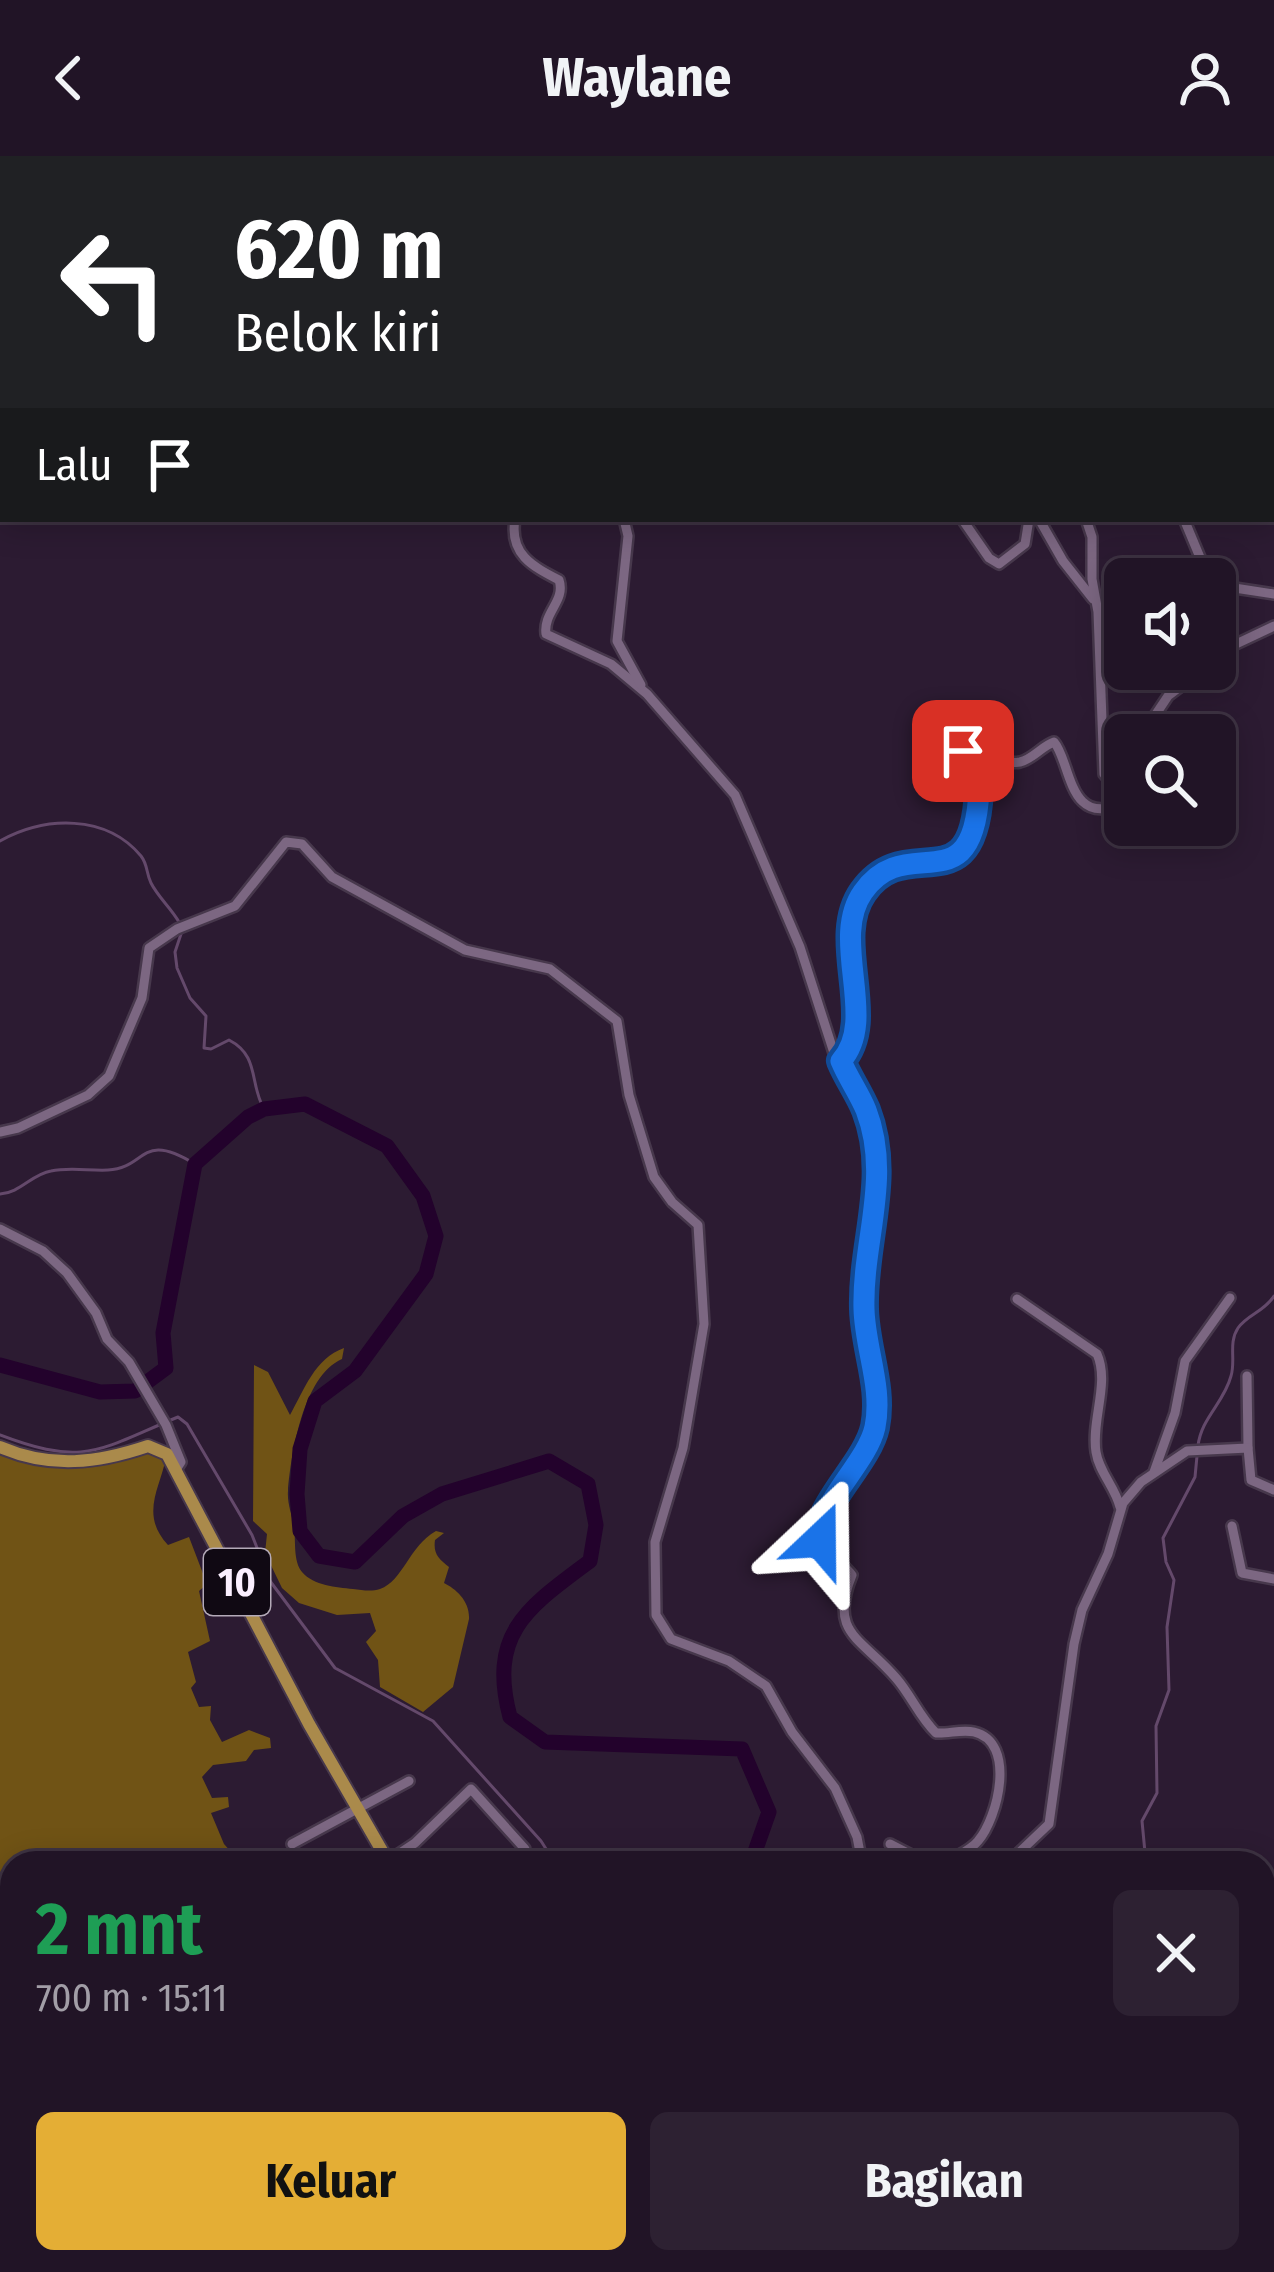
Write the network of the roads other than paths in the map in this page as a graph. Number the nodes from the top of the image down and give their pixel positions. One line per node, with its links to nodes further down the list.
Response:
1 (515, 522): 15 (street)
2 (625, 522): 15 (street)
3 (964, 522): 4 (street)
4 (1029, 522)
5 (1042, 522): 11 (street)
6 (1087, 522): 11 (street)
7 (1185, 522): 8 (street)
8 (1201, 558)
9 (1236, 587): 10 (street)
10 (1274, 594)
11 (1096, 602): 16 (street)
12 (1274, 626): 13 (street)
13 (1236, 644)
14 (1176, 690): 17 (street)
15 (647, 694): 19 (street)
16 (1104, 714)
17 (1156, 714)
18 (1104, 805): 19 (street)
19 (841, 1061): 42 (street)
20 (0, 1132): 40 (street)
21 (0, 1229): 27 (street)
22 (1230, 1298): 28 (street)
23 (1017, 1300): 30 (street)
24 (1246, 1376): 26 (street)
25 (0, 1447): 27 (highway)
26 (1248, 1448): 28 (street); 29 (street)
27 (177, 1468): 34 (highway, 10)
28 (1154, 1472): 30 (street)
29 (1274, 1490)
30 (1121, 1512): 43 (street)
31 (1232, 1526): 32 (street)
32 (1274, 1580)
33 (409, 1781): 34 (street)
34 (358, 1809): 35 (street); 37 (highway, 10)
35 (292, 1844)
36 (890, 1844): 41 (street)
37 (383, 1851)
38 (404, 1851): 39 (street)
39 (525, 1851)
40 (860, 1851)
41 (904, 1851)
42 (963, 1851)
43 (1021, 1851)

